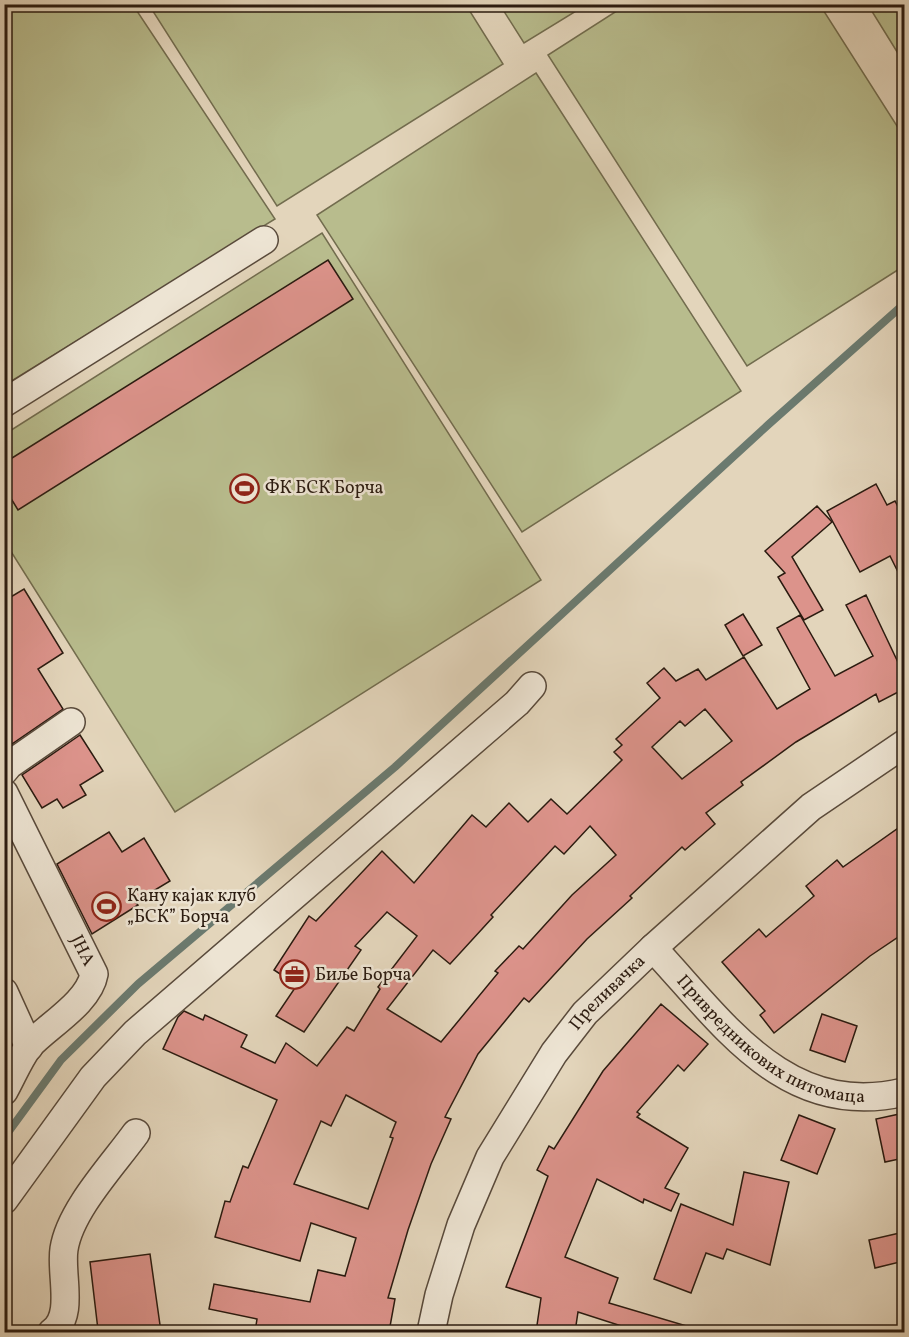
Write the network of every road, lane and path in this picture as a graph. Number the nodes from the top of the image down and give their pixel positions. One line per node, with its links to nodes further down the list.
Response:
1 (264, 240): 2 (street)
2 (4, 403)
3 (532, 686): 14 (street)
4 (71, 722): 6 (street)
5 (904, 744): 8 (street, Преливачка)
6 (4, 771)
7 (4, 793): 10 (street, ЈНА)
8 (653, 948): 12 (street, Привредникових питомаца); 16 (street, Преливачка)
9 (4, 992): 10 (street)
10 (29, 1047): 11 (street, ЈНА)
11 (4, 1091)
12 (904, 1092)
13 (136, 1133): 15 (street)
14 (4, 1200)
15 (52, 1332)
16 (431, 1332)

